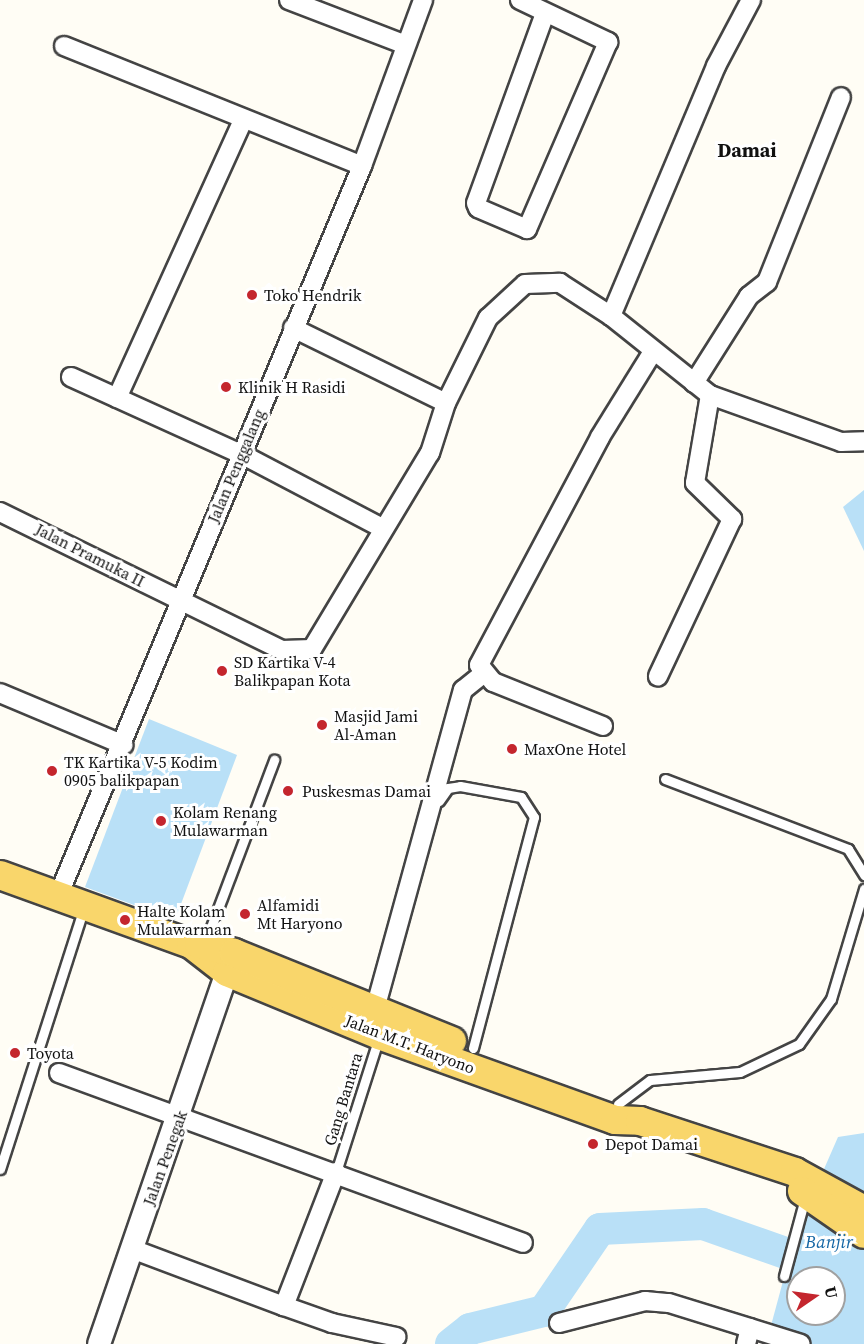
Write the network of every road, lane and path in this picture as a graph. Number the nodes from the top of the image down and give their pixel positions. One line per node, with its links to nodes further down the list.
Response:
1 (289, 0): 6 (street)
2 (423, 0): 6 (street, Jalan Penggalang)
3 (520, 0): 5 (street)
4 (751, 0): 11 (street)
5 (545, 12): 5 (street)
6 (406, 45): 10 (street, Jalan Penggalang)
7 (64, 46): 9 (street)
8 (841, 97): 15 (street)
9 (243, 120): 10 (street); 17 (street)
10 (362, 166): 12 (street, Jalan Penggalang)
11 (611, 316): 13 (street); 18 (street)
12 (293, 328): 18 (street); 20 (street, Jalan Penggalang)
13 (652, 353): 15 (street); 24 (street)
14 (71, 377): 17 (street)
15 (694, 383): 16 (street)
16 (710, 395): 19 (street); 25 (street)
17 (117, 398): 20 (street)
18 (446, 403): 22 (street)
19 (864, 441)
20 (241, 454): 22 (street); 23 (street, Jalan Penggalang)
21 (0, 512): 23 (street, Jalan Pramuka II)
22 (382, 528): 23 (street, Jalan Pramuka II)
23 (179, 601): 28 (street, Jalan Penggalang)
24 (483, 674): 27 (street); 37 (street)
25 (658, 676)
26 (0, 693): 28 (street)
27 (603, 726)
28 (124, 745): 34 (street, Jalan Penggalang)
29 (274, 760): 35 (lane)
30 (665, 779): 32 (lane)
31 (0, 875): 34 (main road, Jalan M.T. Haryono)
32 (864, 875)
33 (864, 889): 40 (lane)
34 (71, 901): 35 (main road, Jalan M.T. Haryono); 42 (lane)
35 (199, 947): 36 (main road, Jalan M.T. Haryono)
36 (230, 962): 37 (main road, Jalan M.T. Haryono); 41 (street, Jalan Penegak)
37 (378, 1018): 38 (main road, Jalan M.T. Haryono); 38 (lane, Gang Bantara); 40 (main road, Jalan M.T. Haryono); 44 (lane, Gang Bantara)
38 (473, 1048): 40 (main road, Jalan M.T. Haryono)
39 (59, 1073): 41 (street)
40 (624, 1115): 43 (main road, Jalan M.T. Haryono)
41 (180, 1117): 44 (street); 48 (street, Jalan Penegak)
42 (0, 1169)
43 (778, 1171): 45 (main road, Jalan M.T. Haryono); 46 (main road, Jalan M.T. Haryono)
44 (336, 1172): 47 (street); 50 (street)
45 (807, 1194): 46 (main road, Jalan M.T. Haryono); 49 (lane)
46 (863, 1214)
47 (523, 1243)
48 (132, 1249): 50 (street); 54 (street, Jalan Penegak)
49 (784, 1276)
50 (284, 1306): 53 (street)
51 (559, 1323): 52 (street)
52 (748, 1336): 55 (street)
53 (397, 1337)
54 (99, 1344)
55 (801, 1344)

